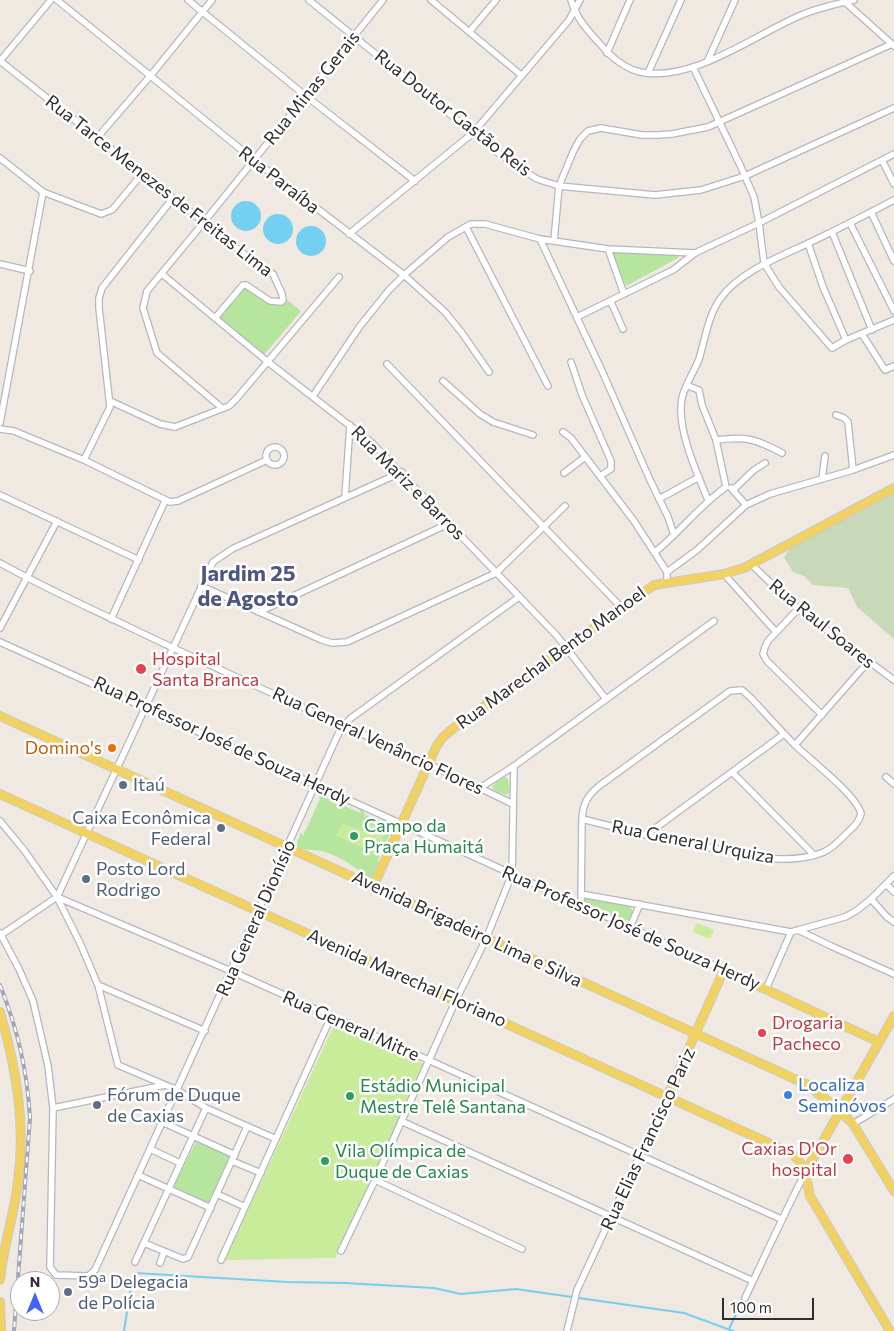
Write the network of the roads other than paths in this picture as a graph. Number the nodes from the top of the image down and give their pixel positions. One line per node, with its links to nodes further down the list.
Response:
1 (51, 0): 23 (street)
2 (57, 0): 27 (street, Rua Paraíba)
3 (188, 0): 16 (street)
4 (212, 0): 16 (street)
5 (309, 0): 19 (street, Rua Doutor Gastão Reis)
6 (383, 0): 19 (street, Rua Minas Gerais)
7 (431, 0): 18 (street)
8 (496, 0): 18 (street)
9 (571, 0): 17 (street)
10 (580, 0): 17 (street)
11 (630, 0): 21 (street)
12 (681, 0): 25 (street)
13 (735, 0): 22 (street)
14 (854, 0): 15 (street)
15 (845, 2): 20 (street); 22 (street)
16 (202, 12): 27 (street); 28 (street)
17 (575, 12): 21 (street); 26 (street)
18 (470, 31): 26 (street)
19 (354, 36): 28 (street, Rua Minas Gerais); 31 (street, Rua Doutor Gastão Reis)
20 (893, 45): 30 (street)
21 (608, 53): 25 (street)
22 (708, 60): 24 (street)
23 (0, 61): 32 (street, Rua Tarce Menezes de Freitas Lima)
24 (692, 67): 25 (street); 30 (street)
25 (648, 73)
26 (522, 75): 31 (street)
27 (151, 76): 32 (street); 35 (street, Rua Paraíba)
28 (306, 96): 35 (street, Rua Minas Gerais); 39 (street)
29 (894, 108): 38 (street, Rua Doutor Gastão Reis)
30 (720, 123): 38 (street); 41 (street)
31 (473, 133): 39 (street); 41 (street, Rua Doutor Gastão Reis)
32 (97, 138): 37 (street, Rua Tarce Menezes de Freitas Lima)
33 (894, 154): 36 (street)
34 (0, 159): 42 (street)
35 (254, 160): 46 (street, Rua Minas Gerais); 51 (street, Rua Paraíba)
36 (882, 160): 40 (street); 47 (street)
37 (142, 174): 42 (street); 43 (street, Rua Tarce Menezes de Freitas Lima)
38 (745, 176): 41 (street, Rua Doutor Gastão Reis); 47 (street)
39 (415, 181): 51 (street)
40 (894, 184)
41 (558, 186): 53 (street)
42 (43, 192): 60 (street)
43 (173, 198): 46 (street, Rua Tarce Menezes de Freitas Lima); 83 (street)
44 (894, 200): 45 (street)
45 (871, 212): 48 (street); 57 (street)
46 (204, 222): 61 (street, Rua Minas Gerais); 68 (street, Rua Tarce Menezes de Freitas Lima)
47 (759, 223): 56 (street); 59 (street)
48 (850, 223): 50 (street); 66 (street)
49 (466, 227): 52 (street); 62 (street); 80 (street)
50 (832, 232): 54 (street); 71 (street)
51 (349, 234): 62 (street, Rua Paraíba)
52 (540, 239): 53 (street); 67 (street)
53 (554, 241): 55 (street)
54 (808, 243): 59 (street); 73 (street)
55 (608, 249): 56 (street); 64 (street)
56 (695, 253): 64 (street)
57 (894, 261)
58 (0, 264): 60 (street)
59 (764, 264): 73 (street); 81 (street)
60 (30, 270): 86 (street)
61 (162, 274): 68 (street, Rua Mariz e Barros); 84 (street, Rua Minas Gerais)
62 (404, 275): 78 (street, Rua Paraíba); 82 (street)
63 (339, 277): 74 (street)
64 (624, 294): 65 (street)
65 (611, 302): 67 (street); 70 (street)
66 (894, 311)
67 (577, 317): 110 (street)
68 (215, 318): 74 (street, Rua Mariz e Barros)
69 (894, 320): 71 (street)
70 (622, 330)
71 (872, 330): 72 (street)
72 (862, 334): 73 (street); 77 (street)
73 (846, 340)
74 (268, 362): 82 (street, Rua Mariz e Barros); 84 (street)
75 (571, 362): 102 (street)
76 (387, 364): 117 (street)
77 (894, 366)
78 (489, 372)
79 (443, 381): 90 (street)
80 (548, 386)
81 (688, 386): 91 (street); 103 (street)
82 (314, 396): 87 (street, Rua Mariz e Barros)
83 (110, 401): 84 (street); 96 (street)
84 (222, 408)
85 (836, 415): 99 (street)
86 (0, 423)
87 (350, 426): 100 (street, Rua Mariz e Barros); 109 (street)
88 (0, 429): 96 (street)
89 (563, 432): 95 (street)
90 (533, 436)
91 (716, 440): 92 (street); 105 (street)
92 (782, 453)
93 (894, 455): 99 (street)
94 (825, 456): 104 (street)
95 (585, 457): 101 (street); 102 (street)
96 (84, 460): 112 (street)
97 (267, 460): 112 (street)
98 (765, 462): 107 (street)
99 (853, 470): 104 (street)
100 (402, 472): 109 (street); 116 (street, Rua Mariz e Barros)
101 (564, 473)
102 (600, 476): 119 (street)
103 (698, 477): 110 (street); 111 (street)
104 (822, 478): 113 (street)
105 (726, 487): 107 (street); 111 (street)
106 (894, 488): 122 (main road, Rua Marechal Bento Manoel)
107 (733, 490): 113 (street)
108 (0, 495): 115 (street)
109 (345, 497): 128 (street)
110 (659, 499): 118 (street)
111 (708, 500): 118 (street)
112 (166, 501): 120 (street)
113 (746, 505): 123 (street)
114 (565, 506): 117 (street)
115 (57, 521): 120 (street); 126 (street)
116 (450, 523): 124 (street, Rua Mariz e Barros); 132 (street)
117 (544, 526): 124 (street); 130 (street)
118 (674, 535): 119 (street)
119 (655, 552): 123 (street)
120 (139, 560): 133 (street)
121 (0, 564): 126 (street, Rua General Venâncio Flores)
122 (752, 565): 125 (main road, Rua Marechal Bento Manoel); 131 (street, Rua Raul Soares)
123 (666, 572): 127 (street)
124 (496, 573): 129 (street, Rua Mariz e Barros); 132 (street)
125 (724, 574): 127 (main road, Rua Marechal Bento Manoel); 136 (street)
126 (26, 578): 133 (street, Rua General Venâncio Flores); 135 (street)
127 (667, 581): 130 (main road, Rua Marechal Bento Manoel)
128 (201, 586): 132 (street); 139 (street)
129 (519, 597): 138 (street, Rua Mariz e Barros); 146 (street, Rua General Dionísio)
130 (621, 607): 138 (main road, Rua Marechal Bento Manoel)
131 (798, 609): 136 (street); 140 (street, Rua Raul Soares)
132 (259, 612)
133 (111, 619): 139 (street, Rua General Venâncio Flores)
134 (714, 621): 142 (street)
135 (0, 628)
136 (776, 632): 144 (street)
137 (0, 642): 143 (street, Rua Professor José de Souza Herdy)
138 (566, 647): 142 (street, Rua Mariz e Barros); 149 (main road, Rua Marechal Bento Manoel)
139 (173, 648): 143 (street); 146 (street, Rua General Venâncio Flores)
140 (868, 662): 141 (street, Rua Raul Soares); 144 (street)
141 (894, 680)
142 (606, 699): 150 (street)
143 (146, 708): 151 (street); 154 (street, Rua Professor José de Souza Herdy)
144 (822, 714): 148 (street)
145 (0, 716): 151 (main road, Avenida Brigadeiro Lima e Silva)
146 (344, 725): 149 (street, Rua General Venâncio Flores); 154 (street, Rua General Dionísio)
147 (784, 734): 148 (street, Rua General Urquiza); 152 (street); 159 (street, Rua General Urquiza)
148 (795, 745): 165 (street, Rua General Urquiza)
149 (428, 763): 156 (street, Rua General Venâncio Flores); 161 (main road, Rua Marechal Bento Manoel)
150 (514, 766): 156 (street); 158 (street)
151 (117, 770): 162 (street); 164 (main road, Avenida Brigadeiro Lima e Silva)
152 (733, 773): 163 (street); 165 (street)
153 (886, 777): 155 (street)
154 (316, 784): 161 (street, Rua Professor José de Souza Herdy); 164 (street, Rua General Dionísio)
155 (894, 784)
156 (480, 788): 158 (street, Rua General Venâncio Flores)
157 (0, 794): 162 (main road, Avenida Marechal Floriano)
158 (513, 804): 166 (street)
159 (582, 820): 163 (street, Rua General Urquiza); 171 (street)
160 (0, 821): 172 (street)
161 (401, 824): 166 (street, Rua Professor José de Souza Herdy); 169 (main road, Rua Marechal Bento Manoel)
162 (88, 833): 172 (street); 176 (main road, Avenida Marechal Floriano)
163 (646, 835): 165 (street, Rua General Urquiza)
164 (288, 848): 169 (main road, Avenida Brigadeiro Lima e Silva); 176 (street, Rua General Dionísio)
165 (814, 855)
166 (512, 874): 175 (street, Rua Professor José de Souza Herdy); 182 (street)
167 (894, 876): 168 (street)
168 (886, 884): 170 (street); 173 (street)
169 (373, 887): 182 (main road, Avenida Brigadeiro Lima e Silva)
170 (894, 892)
171 (581, 894): 174 (street); 175 (street)
172 (57, 897): 181 (street); 184 (street, Rua General Mitre); 186 (street)
173 (871, 899): 177 (street); 179 (street)
174 (640, 904): 178 (street); 180 (street)
175 (581, 906): 178 (street, Rua Professor José de Souza Herdy)
176 (259, 911): 184 (street, Rua General Dionísio); 188 (main road, Avenida Marechal Floriano)
177 (894, 922)
178 (630, 927): 183 (street, Rua Professor José de Souza Herdy)
179 (798, 930): 180 (street); 185 (street)
180 (791, 932): 187 (street)
181 (1, 934): 200 (street)
182 (486, 939): 188 (street); 193 (main road, Avenida Brigadeiro Lima e Silva)
183 (724, 970): 187 (main road, Rua Professor José de Souza Herdy); 193 (main road, Rua Elias Francisco Pariz)
184 (231, 971): 190 (street, Rua General Mitre); 192 (street, Rua General Dionísio)
185 (894, 974)
186 (98, 985): 192 (street); 196 (street)
187 (766, 990): 194 (main road, Rua Professor José de Souza Herdy)
188 (456, 1000): 195 (street); 198 (main road, Avenida Marechal Floriano)
189 (0, 1012): 233 (main road)
190 (331, 1017): 195 (street, Rua General Mitre); 208 (street)
191 (893, 1022): 194 (main road)
192 (205, 1031): 197 (street, Rua General Dionísio)
193 (696, 1034): 198 (main road, Rua Elias Francisco Pariz); 202 (main road, Avenida Brigadeiro Lima e Silva)
194 (879, 1042): 202 (main road)
195 (428, 1060): 203 (street); 210 (street, Rua General Mitre)
196 (165, 1085): 197 (street); 200 (street)
197 (177, 1090): 201 (street); 204 (street, Rua General Dionísio)
198 (667, 1097): 210 (street, Rua Elias Francisco Pariz); 214 (main road, Avenida Marechal Floriano)
199 (894, 1099): 205 (street)
200 (53, 1108): 215 (street, Rua General Dionísio)
201 (206, 1108): 206 (street); 207 (street)
202 (840, 1111): 205 (main road, Avenida Brigadeiro Lima e Silva); 214 (main road)
203 (401, 1121): 216 (street); 224 (street)
204 (162, 1122): 207 (street); 209 (street, Rua General Dionísio)
205 (853, 1124): 218 (main road, Avenida Brigadeiro Lima e Silva)
206 (247, 1127): 208 (street); 211 (street)
207 (192, 1136): 211 (street); 212 (street)
208 (276, 1139): 213 (street)
209 (150, 1150): 212 (street); 215 (street, Rua General Dionísio)
210 (640, 1156): 224 (street, Rua Elias Francisco Pariz); 225 (street, Rua General Mitre)
211 (234, 1158): 213 (street); 220 (street)
212 (180, 1163): 217 (street)
213 (260, 1173): 222 (street)
214 (805, 1173): 219 (street); 221 (main road)
215 (138, 1175): 217 (street)
216 (375, 1180): 227 (street); 228 (street)
217 (168, 1190): 223 (street); 226 (street)
218 (894, 1191)
219 (795, 1192): 221 (street); 225 (street)
220 (217, 1194): 222 (street); 223 (street)
221 (810, 1196): 240 (main road)
222 (245, 1207): 230 (street)
223 (211, 1208): 229 (street)
224 (612, 1217): 234 (street); 239 (street, Rua Elias Francisco Pariz)
225 (781, 1219): 234 (street)
226 (144, 1243): 229 (street); 231 (street)
227 (522, 1249)
228 (341, 1251)
229 (164, 1252): 232 (street)
230 (221, 1260)
231 (134, 1262)
232 (160, 1263)
233 (0, 1280)
234 (753, 1281): 235 (street)
235 (745, 1298)
236 (0, 1302): 238 (main road)
237 (894, 1329): 240 (street)
238 (1, 1331)
239 (568, 1331)
240 (890, 1331)

